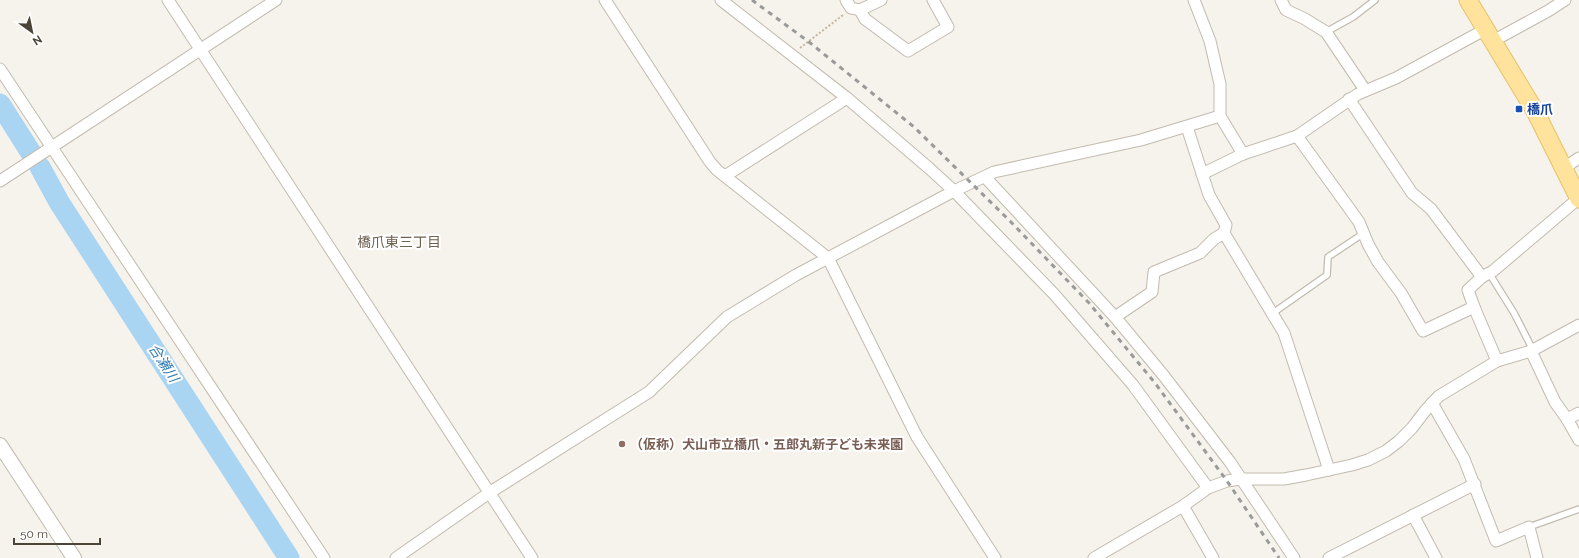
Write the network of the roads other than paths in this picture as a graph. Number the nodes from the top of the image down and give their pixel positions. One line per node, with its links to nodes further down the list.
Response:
1 (168, 0): 15 (street)
2 (276, 0): 15 (street)
3 (605, 0): 28 (street)
4 (720, 0): 18 (street)
5 (881, 0): 12 (street)
6 (933, 0): 12 (street)
7 (1195, 0): 20 (street)
8 (1281, 0): 13 (street)
9 (1375, 0): 13 (lane)
10 (1468, 0): 14 (main road)
11 (1565, 0): 14 (street)
12 (852, 6)
13 (1326, 32): 17 (street)
14 (1490, 35): 17 (street); 26 (main road)
15 (200, 49): 23 (street); 52 (street)
16 (0, 69): 23 (street)
17 (1365, 90): 19 (street)
18 (847, 98): 28 (street); 31 (street)
19 (1349, 99): 22 (street); 36 (street)
20 (1220, 116): 21 (street); 24 (street)
21 (1187, 127): 27 (street); 29 (street)
22 (1297, 136): 24 (street); 34 (street)
23 (53, 147): 30 (street); 58 (street)
24 (1243, 154): 27 (street)
25 (1579, 158): 26 (street)
26 (1564, 168): 32 (main road)
27 (1202, 174): 33 (street)
28 (725, 176): 35 (street)
29 (985, 177): 31 (street); 39 (street)
30 (0, 181)
31 (954, 192): 35 (street); 51 (street)
32 (1579, 198): 36 (street)
33 (1224, 233): 38 (street); 39 (street)
34 (1364, 233): 37 (street); 38 (lane)
35 (828, 258): 52 (street); 61 (street)
36 (1486, 275): 37 (street); 41 (lane)
37 (1474, 307): 42 (street)
38 (1273, 313): 48 (street)
39 (1115, 317): 49 (street)
40 (1579, 325): 41 (street)
41 (1532, 350): 42 (street); 45 (street)
42 (1497, 361): 43 (street)
43 (1432, 403): 48 (street); 50 (street)
44 (1579, 413): 45 (street)
45 (1567, 420): 46 (street)
46 (1579, 440)
47 (0, 445): 57 (street)
48 (1329, 470): 49 (street)
49 (1241, 479): 51 (street); 64 (street)
50 (1475, 484): 55 (street); 56 (street)
51 (1208, 488): 53 (street)
52 (489, 493): 59 (street); 60 (street)
53 (1183, 506): 62 (street); 63 (street)
54 (1579, 509): 56 (lane)
55 (1414, 515): 65 (street); 66 (street)
56 (1529, 527): 67 (street)
57 (74, 558)
58 (324, 558)
59 (396, 558)
60 (532, 558)
61 (995, 558)
62 (1094, 558)
63 (1213, 558)
64 (1294, 558)
65 (1329, 558)
66 (1436, 558)
67 (1537, 558)

